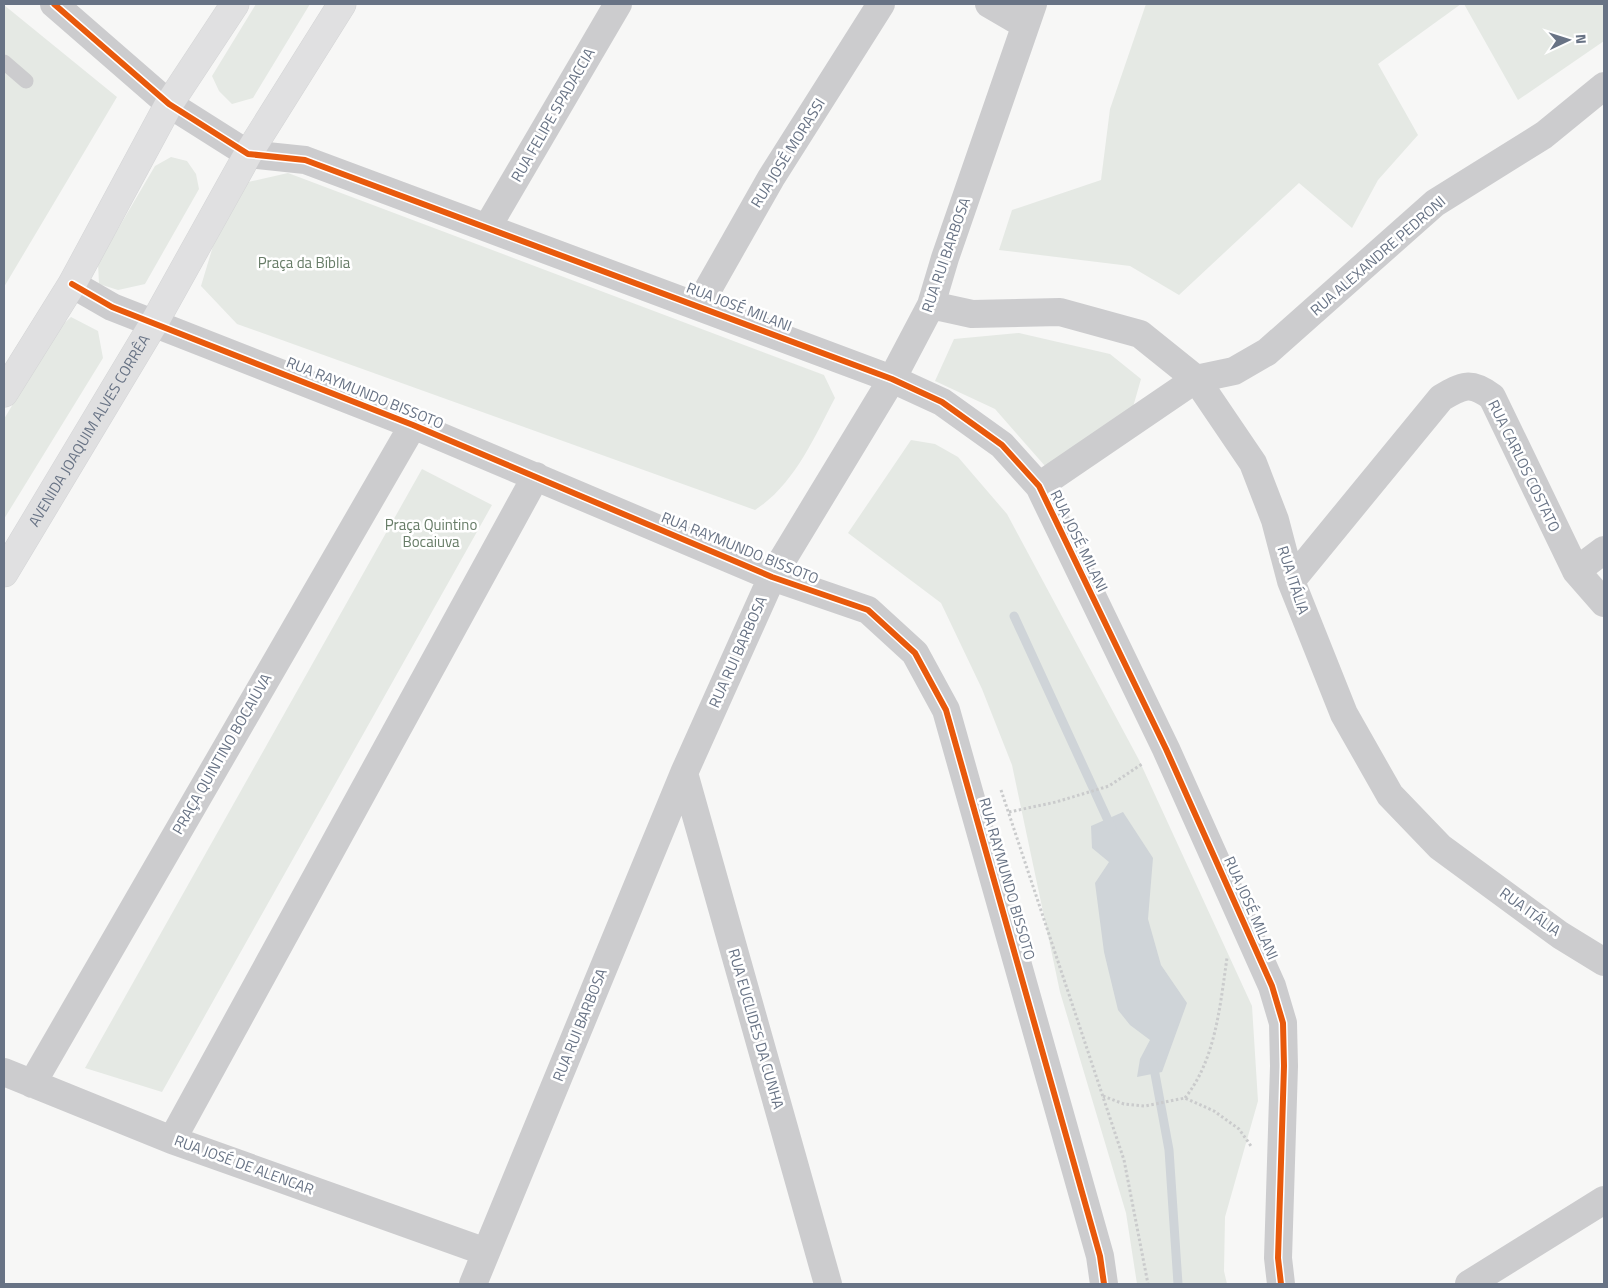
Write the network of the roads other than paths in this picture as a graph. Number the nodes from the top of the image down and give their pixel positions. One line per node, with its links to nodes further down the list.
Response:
1 (54, 4): 11 (street)
2 (235, 4): 11 (main road)
3 (342, 4): 12 (main road, AVENIDA JOAQUIM ALVES CORRÊA)
4 (618, 4): 13 (street, RUA FELIPE SPADACCIA)
5 (881, 4): 15 (street, RUA JOSÉ MORASSI)
6 (989, 4): 7 (street)
7 (1029, 14): 16 (street, RUA RUI BARBOSA)
8 (4, 62): 9 (lane)
9 (26, 81)
10 (1604, 86): 19 (street, RUA ALEXANDRE PEDRONI)
11 (169, 104): 12 (street); 14 (main road)
12 (248, 154): 13 (street, RUA JOSÉ MILANI); 17 (main road, AVENIDA JOAQUIM ALVES CORRÊA)
13 (488, 226): 15 (street, RUA JOSÉ MILANI)
14 (72, 284): 17 (street, RUA RAYMUNDO BISSOTO); 20 (main road)
15 (699, 305): 18 (street, RUA JOSÉ MILANI)
16 (931, 306): 18 (street, RUA RUI BARBOSA); 19 (street, RUA ITÁLIA)
17 (154, 324): 21 (street, RUA RAYMUNDO BISSOTO); 26 (main road, AVENIDA JOAQUIM ALVES CORRÊA)
18 (892, 379): 23 (street, RUA JOSÉ MILANI); 27 (street, RUA RUI BARBOSA)
19 (1196, 379): 23 (street); 28 (street, RUA ITÁLIA)
20 (4, 393)
21 (413, 425): 22 (street, RUA RAYMUNDO BISSOTO); 33 (street, PRAÇA QUINTINO BOCAIÚVA)
22 (536, 476): 27 (street, RUA RAYMUNDO BISSOTO); 34 (street)
23 (1039, 486): 40 (street, RUA JOSÉ MILANI)
24 (1604, 550): 25 (street)
25 (1576, 571): 28 (street, RUA CARLOS COSTATO); 29 (street, RUA CARLOS COSTATO)
26 (4, 573)
27 (772, 577): 30 (street, RUA RUI BARBOSA); 39 (street, RUA RAYMUNDO BISSOTO)
28 (1291, 582): 31 (street, RUA ITÁLIA)
29 (1604, 603)
30 (684, 773): 36 (street, RUA RUI BARBOSA); 38 (street, RUA EUCLIDES DA CUNHA)
31 (1604, 962)
32 (4, 1072): 33 (street, RUA JOSÉ DE ALENCAR)
33 (32, 1084): 34 (street, RUA JOSÉ DE ALENCAR)
34 (172, 1140): 36 (street, RUA JOSÉ DE ALENCAR)
35 (1604, 1200): 41 (street)
36 (486, 1252): 37 (street, RUA RUI BARBOSA)
37 (473, 1284)
38 (828, 1284)
39 (1104, 1284)
40 (1281, 1284)
41 (1469, 1284)

